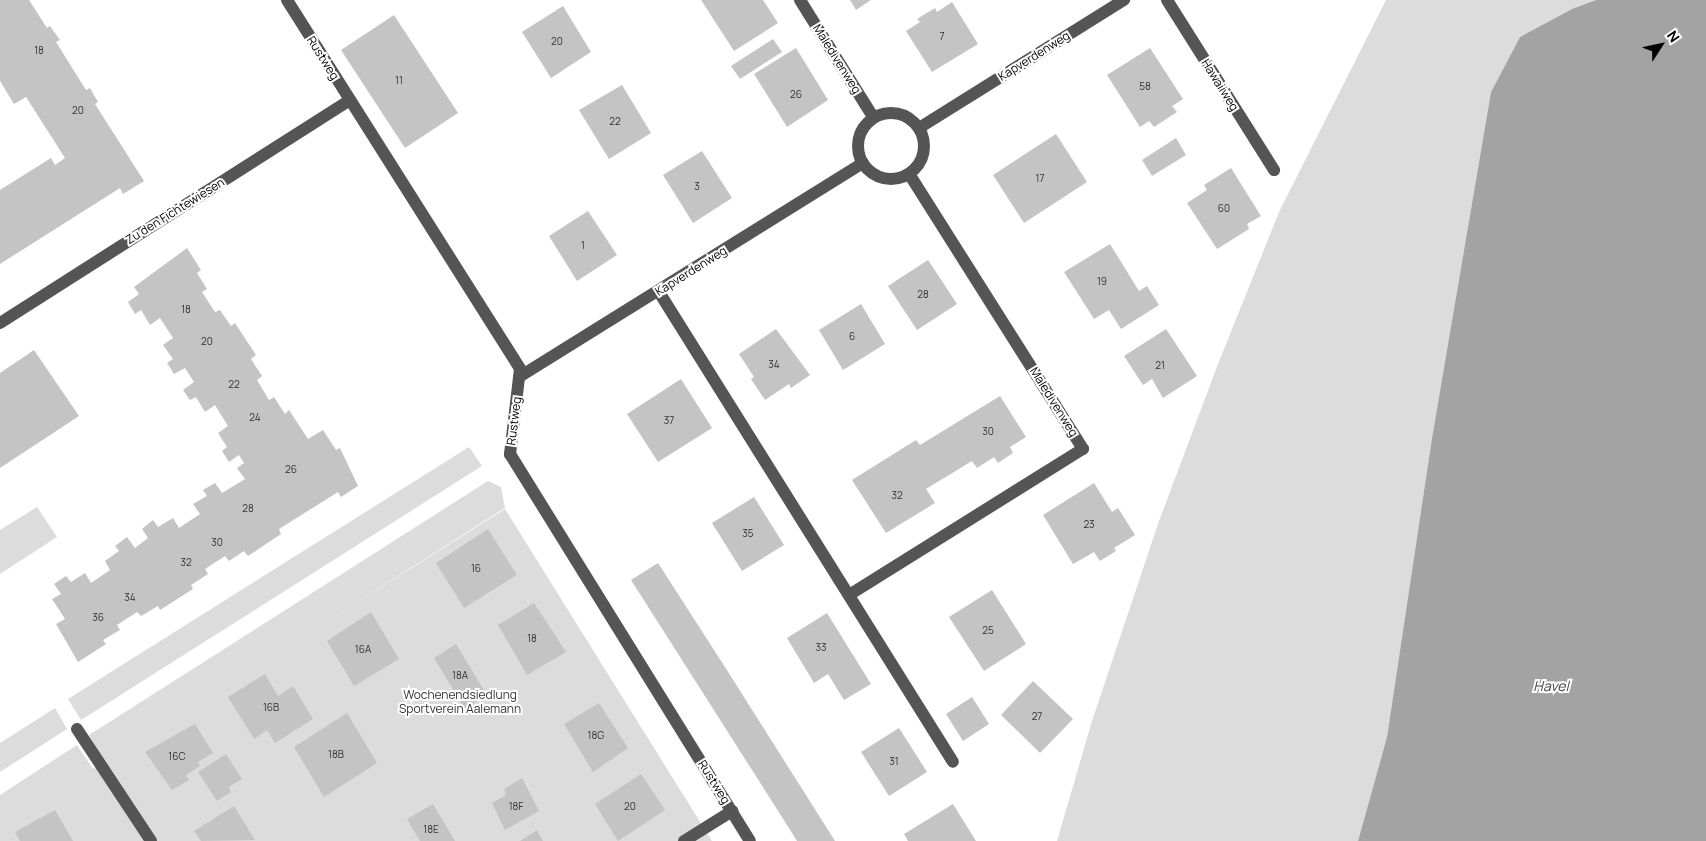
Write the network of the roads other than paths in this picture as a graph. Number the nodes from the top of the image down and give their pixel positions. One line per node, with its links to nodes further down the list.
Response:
1 (286, 0): 5 (street, Rustweg)
2 (800, 0): 6 (street, Maledivenweg)
3 (1124, 0): 7 (street, Kapverdenweg)
4 (1167, 0): 9 (street, Hawaiiweg)
5 (350, 100): 12 (street, Zu den Fichtewiesen); 13 (street, Rustweg)
6 (873, 117): 7 (street); 8 (street)
7 (919, 128): 10 (street)
8 (863, 163): 10 (street); 11 (street, Kapverdenweg)
9 (1274, 170)
10 (909, 174): 14 (street, Maledivenweg)
11 (659, 292): 13 (street, Kapverdenweg); 14 (street)
12 (0, 323)
13 (519, 377): 17 (street, Rustweg)
14 (849, 595): 16 (street)
15 (77, 729): 18 (street)
16 (954, 762)
17 (732, 811): 19 (street); 20 (street, Rustweg)
18 (150, 841)
19 (684, 841)
20 (750, 841)

